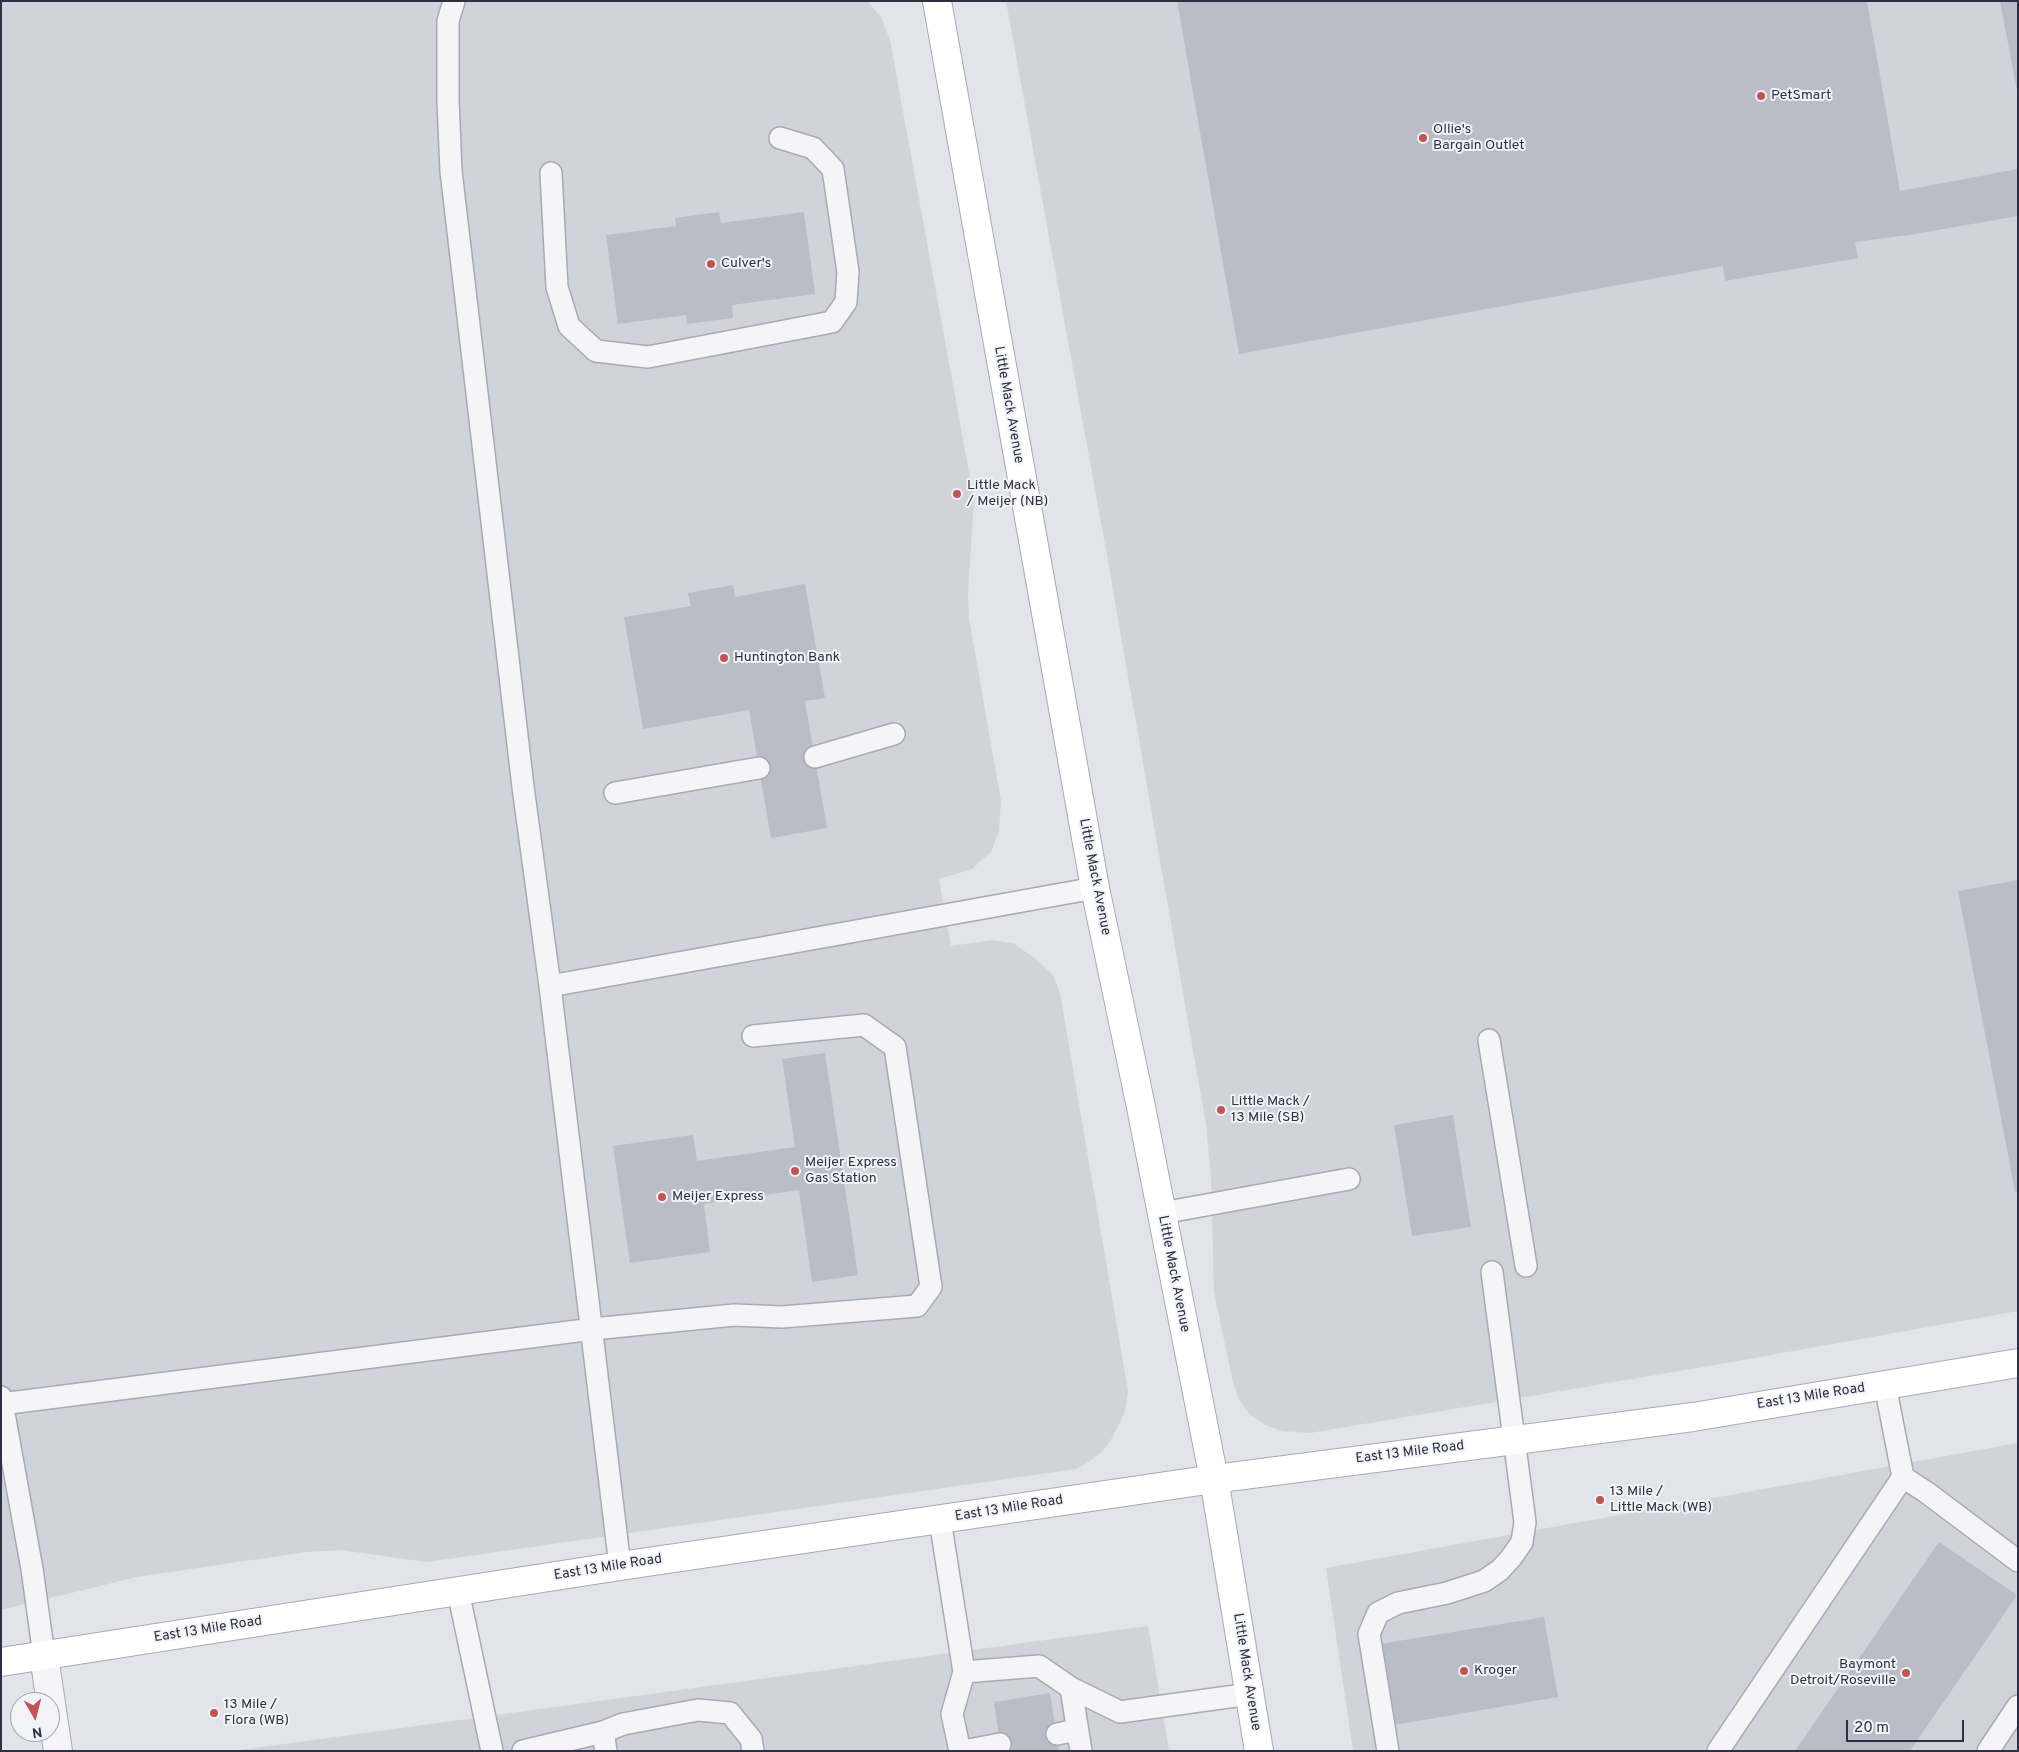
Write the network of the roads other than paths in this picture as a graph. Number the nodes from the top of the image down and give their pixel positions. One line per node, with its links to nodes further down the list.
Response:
1 (454, 1): 10 (lane)
2 (937, 1): 9 (main road, Little Mack Avenue)
3 (780, 138): 4 (lane)
4 (551, 173)
5 (894, 734): 6 (lane)
6 (815, 756)
7 (759, 768): 8 (lane)
8 (615, 792)
9 (1095, 888): 10 (lane); 14 (main road, Little Mack Avenue)
10 (550, 986): 17 (lane)
11 (753, 1036): 17 (lane)
12 (1489, 1040): 15 (lane)
13 (1349, 1179): 14 (lane)
14 (1162, 1213): 23 (main road, Little Mack Avenue)
15 (1526, 1266)
16 (1492, 1272): 21 (lane)
17 (592, 1329): 20 (lane); 26 (lane)
18 (2018, 1363): 19 (main road, East 13 Mile Road)
19 (1886, 1385): 21 (main road, East 13 Mile Road); 22 (lane)
20 (2, 1402): 28 (lane)
21 (1515, 1440): 23 (main road, East 13 Mile Road); 44 (lane)
22 (1903, 1477): 25 (lane); 45 (lane)
23 (1214, 1479): 24 (main road, East 13 Mile Road); 32 (main road, Little Mack Avenue)
24 (940, 1520): 26 (main road, East 13 Mile Road); 30 (lane)
25 (2018, 1561)
26 (620, 1566): 27 (main road, East 13 Mile Road)
27 (458, 1591): 28 (main road, East 13 Mile Road); 39 (lane)
28 (44, 1656): 29 (main road, East 13 Mile Road); 38 (street)
29 (1, 1662)
30 (964, 1672): 31 (lane); 42 (lane)
31 (1071, 1688): 32 (lane); 35 (lane)
32 (1250, 1694): 43 (main road, Little Mack Avenue)
33 (2018, 1706): 46 (lane)
34 (1057, 1734): 35 (lane)
35 (1079, 1740)
36 (605, 1741): 40 (lane); 41 (lane)
37 (1000, 1744): 42 (lane)
38 (58, 1751)
39 (492, 1751)
40 (523, 1751)
41 (753, 1751)
42 (961, 1751)
43 (1259, 1751)
44 (1388, 1751)
45 (1718, 1751)
46 (1988, 1751)

